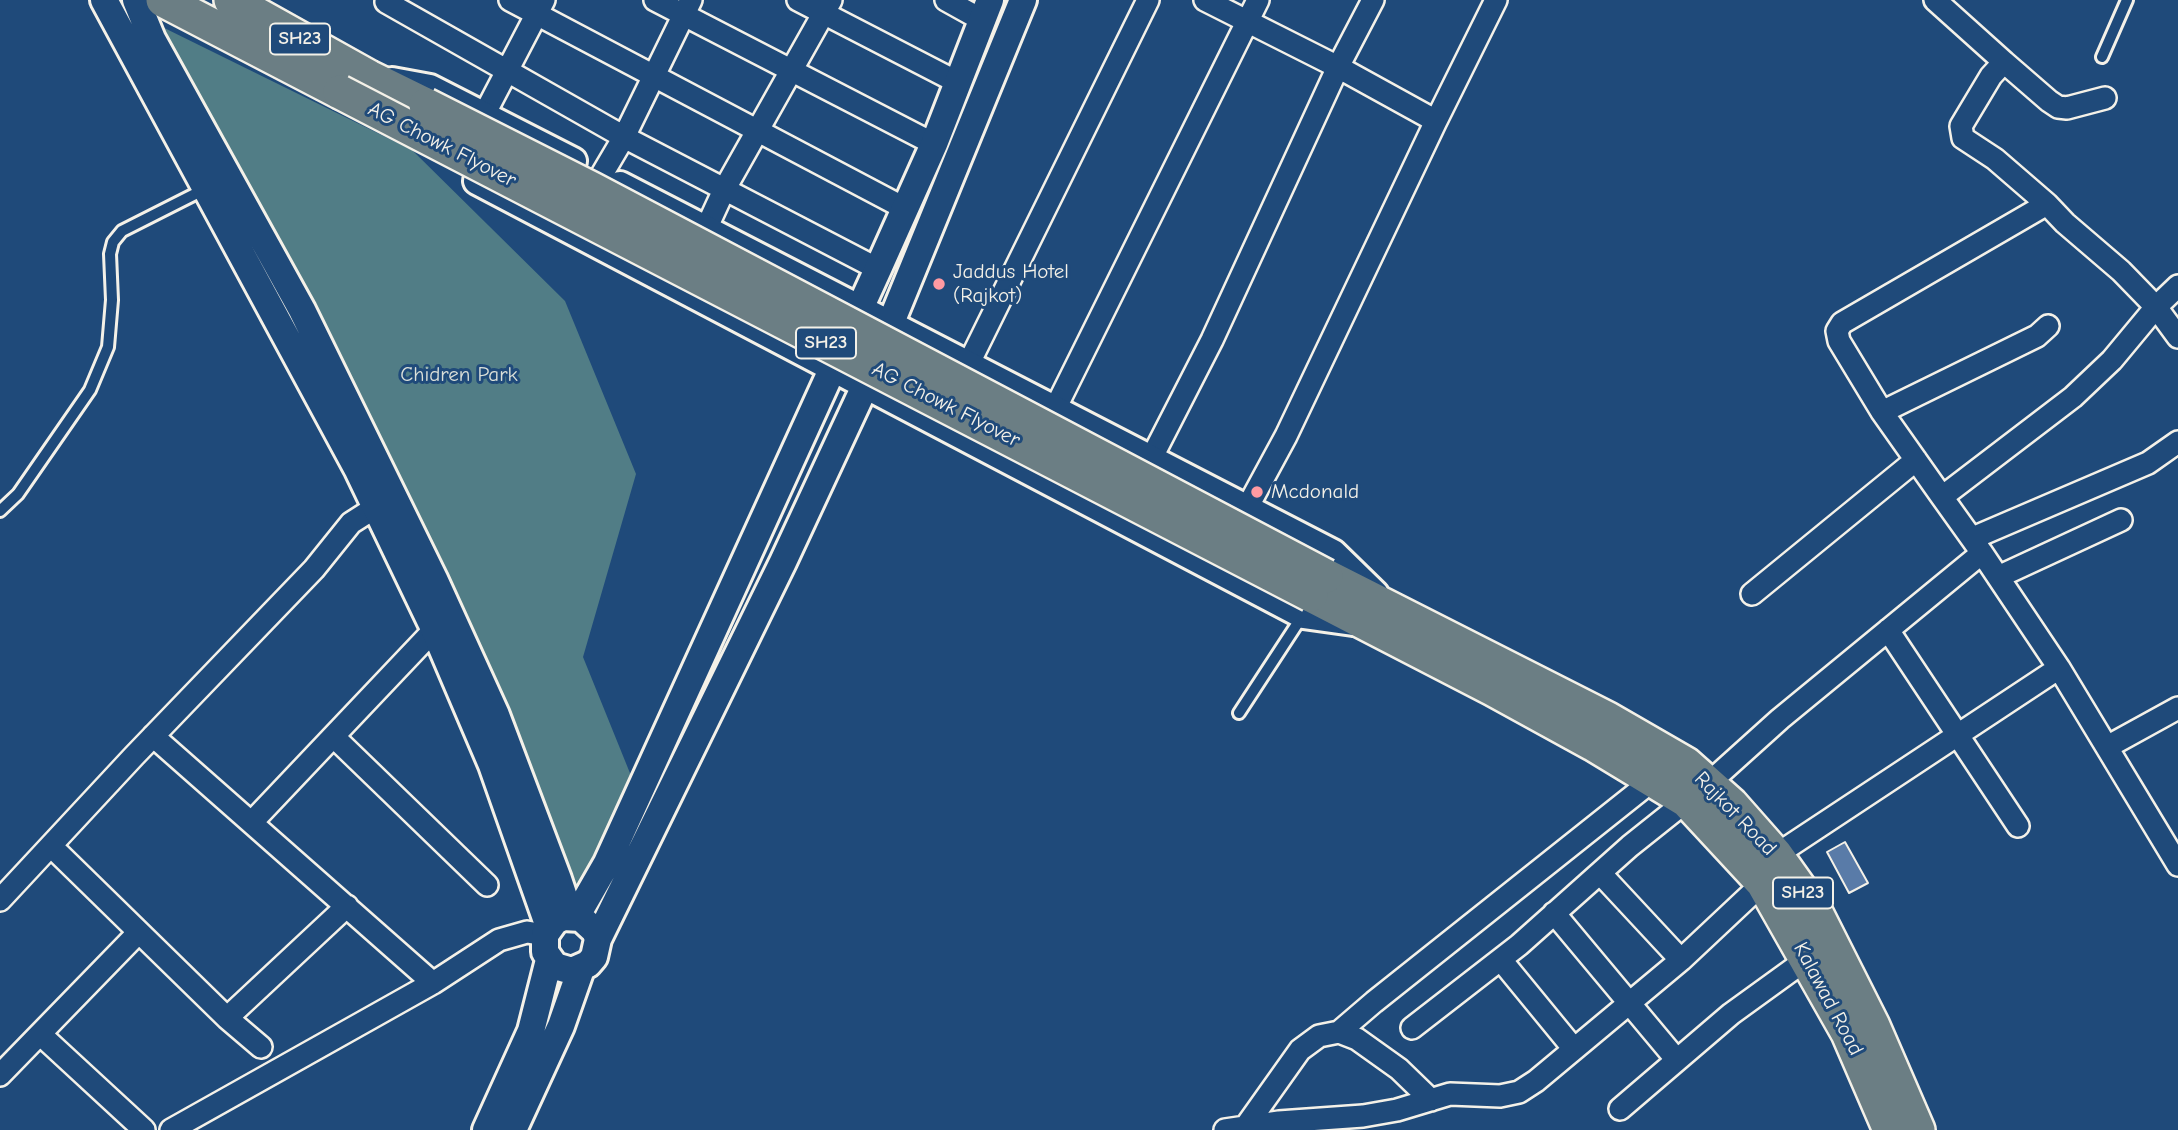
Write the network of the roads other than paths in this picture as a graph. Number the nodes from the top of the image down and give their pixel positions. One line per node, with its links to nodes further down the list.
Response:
1 (104, 0): 39 (street)
2 (136, 0): 91 (street)
3 (163, 0): 26 (main road, SH23)
4 (231, 0): 31 (main road, SH23)
5 (510, 0): 20 (street)
6 (655, 0): 19 (street)
7 (798, 0): 18 (street)
8 (946, 0): 21 (street)
9 (1023, 0): 48 (street)
10 (1148, 0): 51 (street)
11 (1205, 0): 22 (street)
12 (1258, 0): 22 (street)
13 (1373, 0): 25 (street)
14 (1496, 0): 34 (street)
15 (1935, 0): 24 (street)
16 (2127, 0): 23 (lane)
17 (386, 2): 27 (street)
18 (827, 6): 28 (street); 30 (street)
19 (687, 7): 28 (street); 29 (street)
20 (540, 8): 27 (street); 29 (street)
21 (986, 10): 30 (street)
22 (1248, 20): 25 (street); 54 (street)
23 (2102, 57)
24 (2004, 62): 32 (street); 41 (street)
25 (1338, 67): 34 (street); 57 (street)
26 (298, 71): 31 (main road, AG Chowk Flyover / SH23); 52 (street)
27 (507, 71): 33 (street); 36 (street)
28 (791, 72): 35 (street); 37 (street)
29 (654, 75): 35 (street); 36 (street)
30 (957, 82): 37 (street)
31 (355, 85): 33 (street); 67 (main road, AG Chowk Flyover / SH23, bridge); 67 (main road, AG Chowk Flyover / SH23, bridge)
32 (2105, 98)
33 (484, 115): 38 (street)
34 (1436, 121): 61 (street)
35 (758, 130): 40 (street); 42 (street)
36 (624, 137): 38 (street); 40 (street)
37 (934, 145): 42 (street)
38 (601, 176): 43 (street)
39 (207, 188): 60 (street); 62 (lane)
40 (724, 190): 43 (street); 44 (street)
41 (2046, 204): 46 (street); 55 (street)
42 (905, 209): 44 (street)
43 (706, 229): 47 (street)
44 (878, 269): 47 (street)
45 (2178, 286): 46 (street)
46 (2156, 307): 50 (street); 59 (street)
47 (860, 309): 48 (street); 52 (street)
48 (890, 325): 51 (street); 53 (street)
49 (2048, 326): 55 (street)
50 (2178, 337)
51 (968, 365): 54 (street)
52 (832, 370): 53 (street); 91 (street)
53 (865, 386): 67 (street); 93 (street)
54 (1055, 409): 57 (street)
55 (1882, 412): 58 (street)
56 (2178, 442): 64 (street)
57 (1151, 459): 61 (street)
58 (1916, 460): 59 (street); 66 (street)
59 (1942, 496): 64 (street)
60 (376, 507): 69 (street); 76 (street)
61 (1247, 508): 68 (street)
62 (0, 511)
63 (2122, 520): 65 (street)
64 (1978, 545): 65 (street); 70 (street)
65 (1998, 577): 71 (street)
66 (1752, 594)
67 (1313, 595): 68 (main road, AG Chowk Flyover / SH23); 73 (lane)
68 (1377, 615): 74 (main road, Rajkot Road / SH23)
69 (435, 630): 77 (street); 91 (street)
70 (1888, 630): 75 (street); 80 (street)
71 (2059, 668): 75 (street); 78 (street)
72 (2178, 708): 78 (street)
73 (1239, 713)
74 (1601, 732): 79 (main road, Kalawad Road / SH23); 80 (main road, Rajkot Road / SH23)
75 (1957, 735): 82 (street); 85 (street)
76 (153, 736): 81 (street); 83 (street)
77 (334, 737): 81 (street); 87 (street)
78 (2108, 747): 84 (street)
79 (1653, 780): 80 (main road, Kalawad Road / SH23); 102 (street)
80 (1698, 792): 85 (main road, Kalawad Road / SH23); 86 (street)
81 (252, 822): 89 (street)
82 (2018, 826)
83 (51, 846): 88 (street); 92 (street)
84 (2178, 864)
85 (1770, 869): 94 (main road, Kalawad Road / SH23); 96 (street); 117 (main road, Rajkot Road / SH23)
86 (1600, 873): 90 (street); 96 (street)
87 (488, 885)
88 (0, 900)
89 (347, 906): 98 (street); 100 (street)
90 (1554, 913): 95 (street); 99 (street)
91 (556, 931): 93 (street); 97 (street); 98 (street); 113 (street)
92 (139, 932): 100 (street); 103 (street)
93 (598, 939): 97 (street)
94 (1807, 959): 106 (street); 116 (main road, Kalawad Road / SH23)
95 (1501, 960): 101 (street); 105 (street)
96 (1681, 960): 99 (street)
97 (581, 969): 114 (street)
98 (433, 983): 112 (street)
99 (1628, 1003): 105 (street); 106 (street)
100 (227, 1018): 104 (street)
101 (1412, 1028)
102 (1339, 1032): 108 (street); 110 (street)
103 (40, 1034): 107 (street); 111 (street)
104 (261, 1047)
105 (1574, 1049): 108 (street)
106 (1676, 1059): 109 (street)
107 (0, 1075)
108 (1432, 1100): 110 (street)
109 (1620, 1110)
110 (1246, 1126): 115 (street)
111 (144, 1130)
112 (171, 1130)
113 (486, 1130)
114 (513, 1130)
115 (1225, 1130)
116 (1890, 1130)
117 (1918, 1130)

